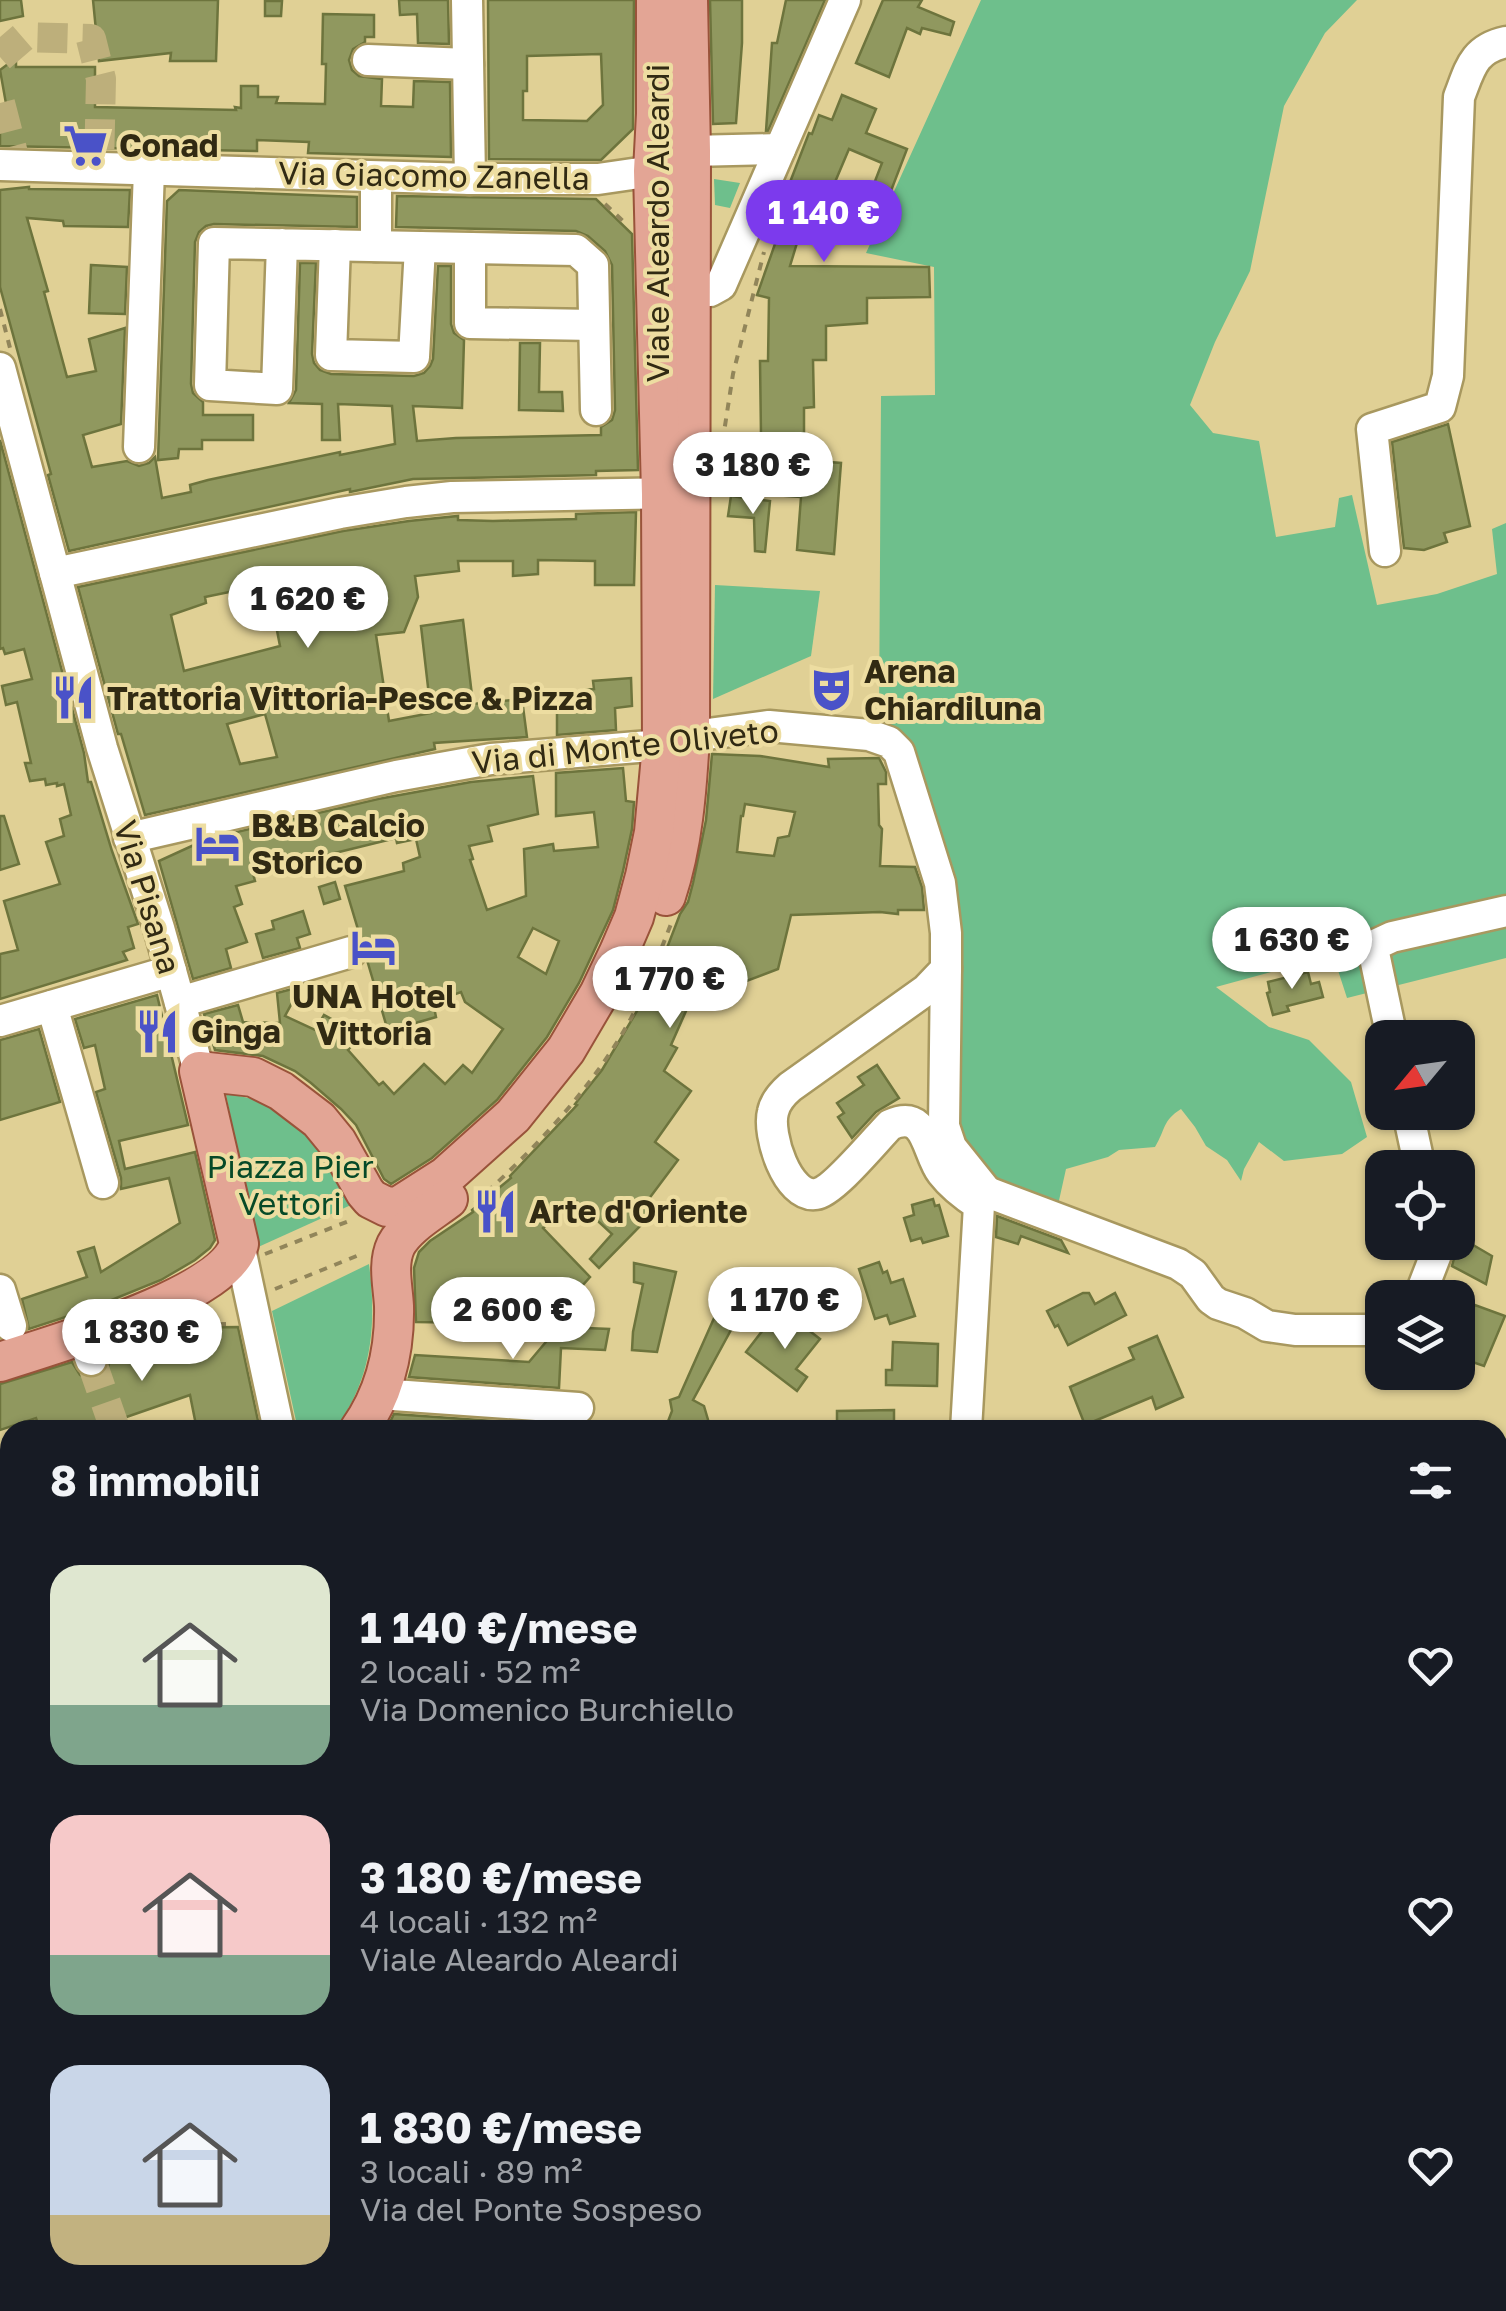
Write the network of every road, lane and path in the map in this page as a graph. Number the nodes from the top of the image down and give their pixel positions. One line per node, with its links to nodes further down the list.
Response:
1 (467, 0): 7 (street)
2 (656, 0): 10 (main road, Viale Aleardo Aleardi)
3 (688, 0): 9 (main road, Viale Aleardo Aleardi)
4 (845, 0): 8 (street)
5 (1506, 42): 29 (street)
6 (368, 60): 7 (street)
7 (468, 64): 14 (street)
8 (780, 148): 9 (street); 22 (street)
9 (691, 151): 10 (street); 15 (main road, Viale Aleardo Aleardi)
10 (654, 153): 14 (street, Via Giacomo Zanella); 15 (street); 28 (main road, Viale Aleardo Aleardi)
11 (0, 165): 12 (street, Via Giacomo Zanella)
12 (148, 170): 13 (street, Via Giacomo Zanella); 26 (street)
13 (376, 177): 14 (street, Via Giacomo Zanella); 19 (street)
14 (470, 178)
15 (690, 225): 22 (main road, Viale Aleardo Aleardi)
16 (767, 240): 27 (path)
17 (282, 244): 17 (street); 18 (street)
18 (335, 245): 19 (street); 20 (street)
19 (376, 246): 20 (street)
20 (420, 246): 21 (street)
21 (470, 248): 23 (street); 23 (street)
22 (690, 280): 28 (main road, Viale Aleardo Aleardi)
23 (594, 325): 25 (street)
24 (0, 368): 30 (street, Via Pisana)
25 (596, 410)
26 (139, 447)
27 (719, 466)
28 (676, 493): 30 (street); 31 (main road, Viale Aleardo Aleardi)
29 (1385, 551)
30 (55, 573): 32 (street, Via Pisana)
31 (676, 741): 32 (street, Via di Monte Oliveto); 35 (street, Via di Monte Oliveto); 44 (main road); 46 (main road)
32 (129, 838): 36 (street, Via Pisana)
33 (1506, 910): 39 (street)
34 (351, 952): 37 (street)
35 (946, 969): 43 (street, Via di Monte Oliveto); 43 (street, Via di Monte Oliveto)
36 (172, 971): 37 (street, Via Pisana); 38 (street)
37 (180, 1002): 41 (street, Via Pisana)
38 (52, 1006): 40 (street); 42 (street)
39 (1388, 1020)
40 (0, 1021)
41 (198, 1072): 44 (main road); 45 (main road, Via Pisana)
42 (103, 1182)
43 (983, 1198): 51 (street, Via di Monte Oliveto); 57 (street)
44 (362, 1205): 45 (path); 46 (street)
45 (247, 1251): 52 (main road); 55 (street, Via Pisana)
46 (381, 1263): 48 (path); 53 (main road)
47 (0, 1290): 52 (street)
48 (266, 1292)
49 (240, 1324): 50 (path)
50 (174, 1325)
51 (1365, 1330)
52 (12, 1346)
53 (379, 1394): 54 (street); 56 (main road)
54 (578, 1408)
55 (277, 1420)
56 (365, 1420)
57 (967, 1420)

